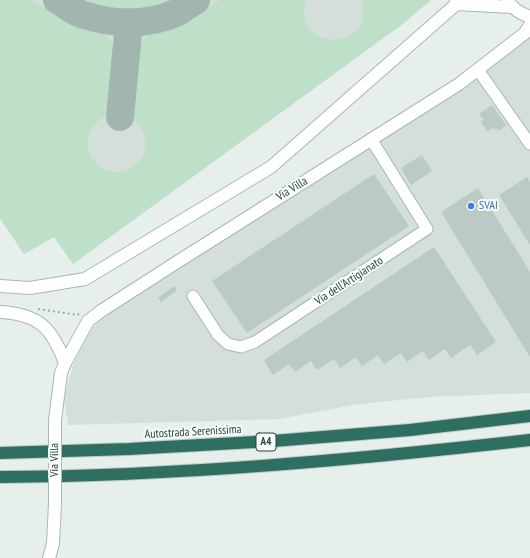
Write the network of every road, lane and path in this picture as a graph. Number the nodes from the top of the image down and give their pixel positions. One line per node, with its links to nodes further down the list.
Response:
1 (458, 2): 2 (street); 8 (street)
2 (510, 4): 3 (street)
3 (530, 17)
4 (530, 25): 5 (street, Via Villa)
5 (478, 70): 6 (street, Via Villa); 7 (street)
6 (371, 140): 9 (street, Via dell'Artigianato); 11 (street, Via Villa)
7 (530, 144)
8 (0, 286)
9 (193, 296)
10 (0, 312): 11 (street)
11 (65, 363): 16 (street, Via Villa, bridge)
12 (530, 416): 14 (highway, Autostrada Serenissima / A4)
13 (530, 440): 15 (highway, A4)
14 (0, 453)
15 (0, 477)
16 (49, 558)

